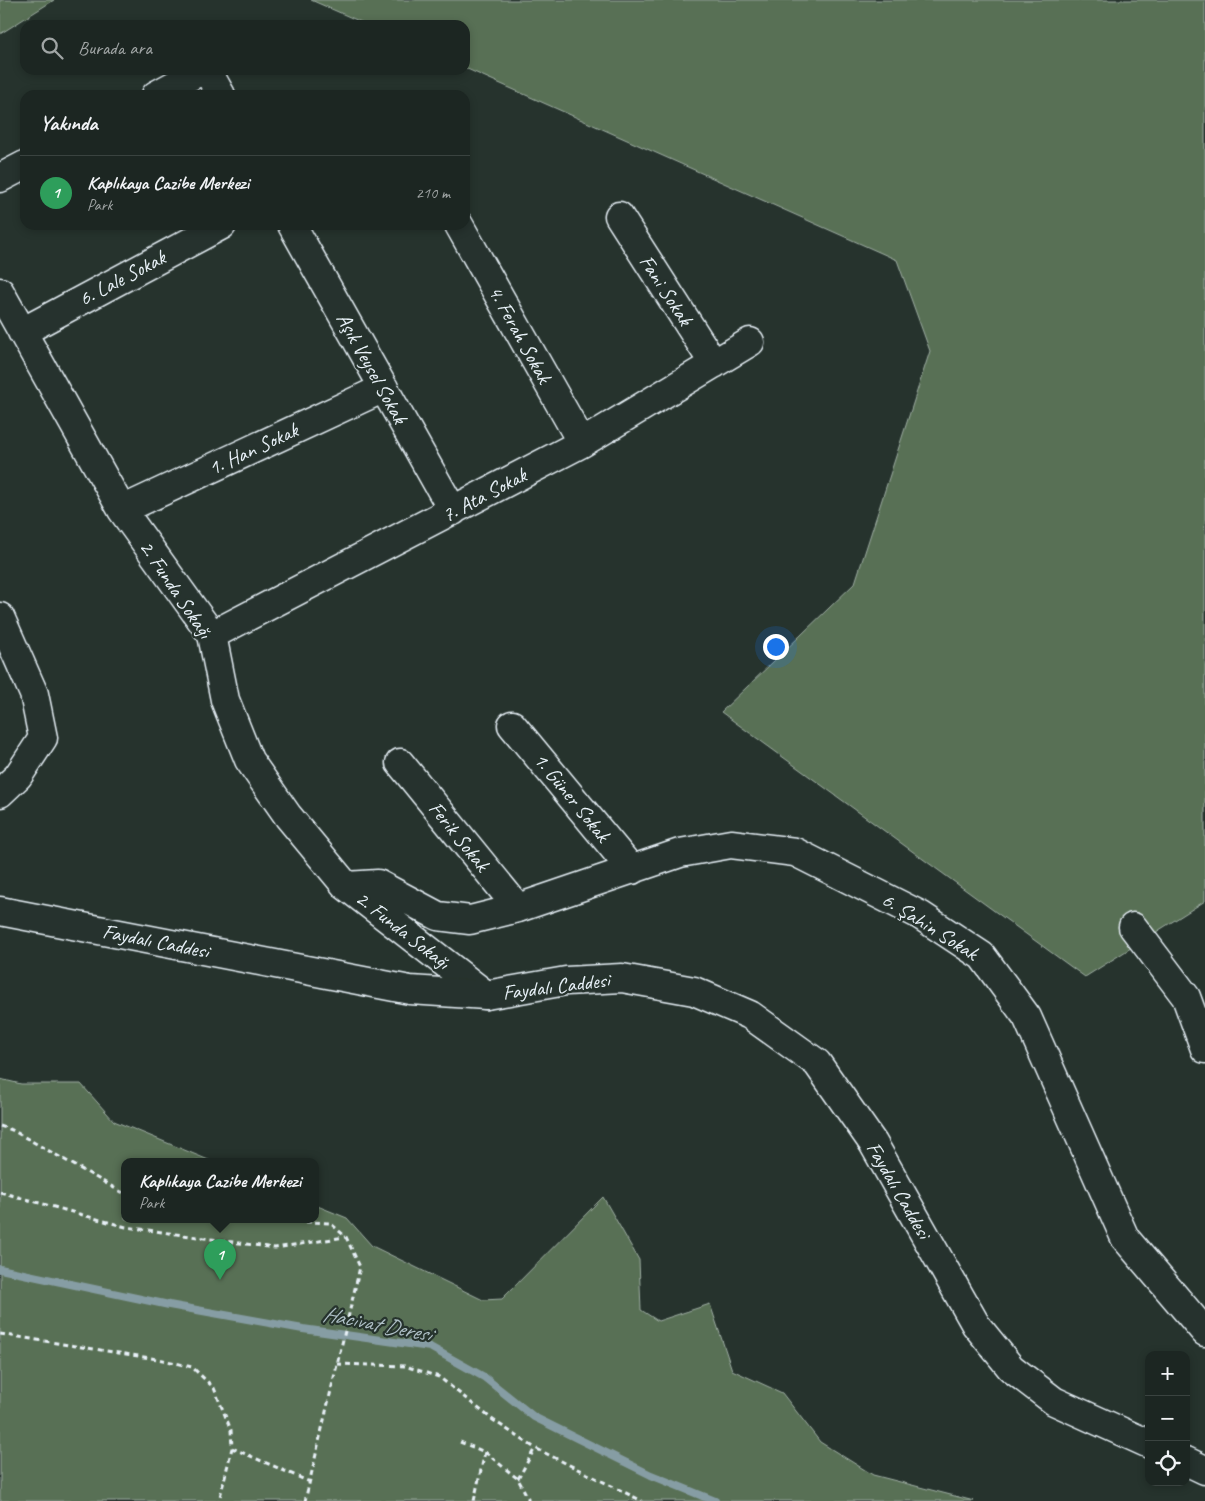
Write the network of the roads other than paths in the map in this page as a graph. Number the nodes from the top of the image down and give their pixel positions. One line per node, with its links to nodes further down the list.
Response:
1 (193, 75): 3 (street)
2 (210, 75): 4 (street)
3 (165, 90)
4 (218, 90)
5 (20, 168): 6 (street)
6 (0, 178)
7 (619, 216): 14 (street, Fani Sokak)
8 (213, 230): 12 (street, 6. Lale Sokak)
9 (295, 230): 15 (street, Aşık Veysel Sokak)
10 (462, 230): 16 (street, 4. Ferah Sokak)
11 (0, 292): 12 (street, 2. Funda Sokağı)
12 (22, 332): 17 (street, 2. Funda Sokağı)
13 (750, 342): 14 (street, 7. Ata Sokak)
14 (714, 364): 16 (street, 7. Ata Sokak)
15 (384, 388): 17 (street, 1. Han Sokak); 18 (street, Aşık Veysel Sokak)
16 (582, 443): 18 (street, 7. Ata Sokak)
17 (122, 510): 20 (street, 2. Funda Sokağı)
18 (453, 512): 20 (street, 7. Ata Sokak)
19 (0, 617): 23 (street)
20 (212, 636): 25 (street, 2. Funda Sokağı)
21 (512, 725): 24 (street, 1. Güner Sokak)
22 (400, 763): 26 (street, Ferik Sokak)
23 (0, 793)
24 (632, 870): 26 (street, 6. Şahin Sokak); 31 (street, 6. Şahin Sokak)
25 (346, 886): 26 (street, 6. Şahin Sokak); 29 (street, 2. Funda Sokağı)
26 (518, 908)
27 (0, 911): 29 (street, Faydalı Caddesi)
28 (1133, 926): 30 (street)
29 (486, 995): 32 (street, Faydalı Caddesi)
30 (1205, 1050)
31 (1205, 1332)
32 (1145, 1442)
33 (1190, 1463): 34 (street)
34 (1205, 1470)

